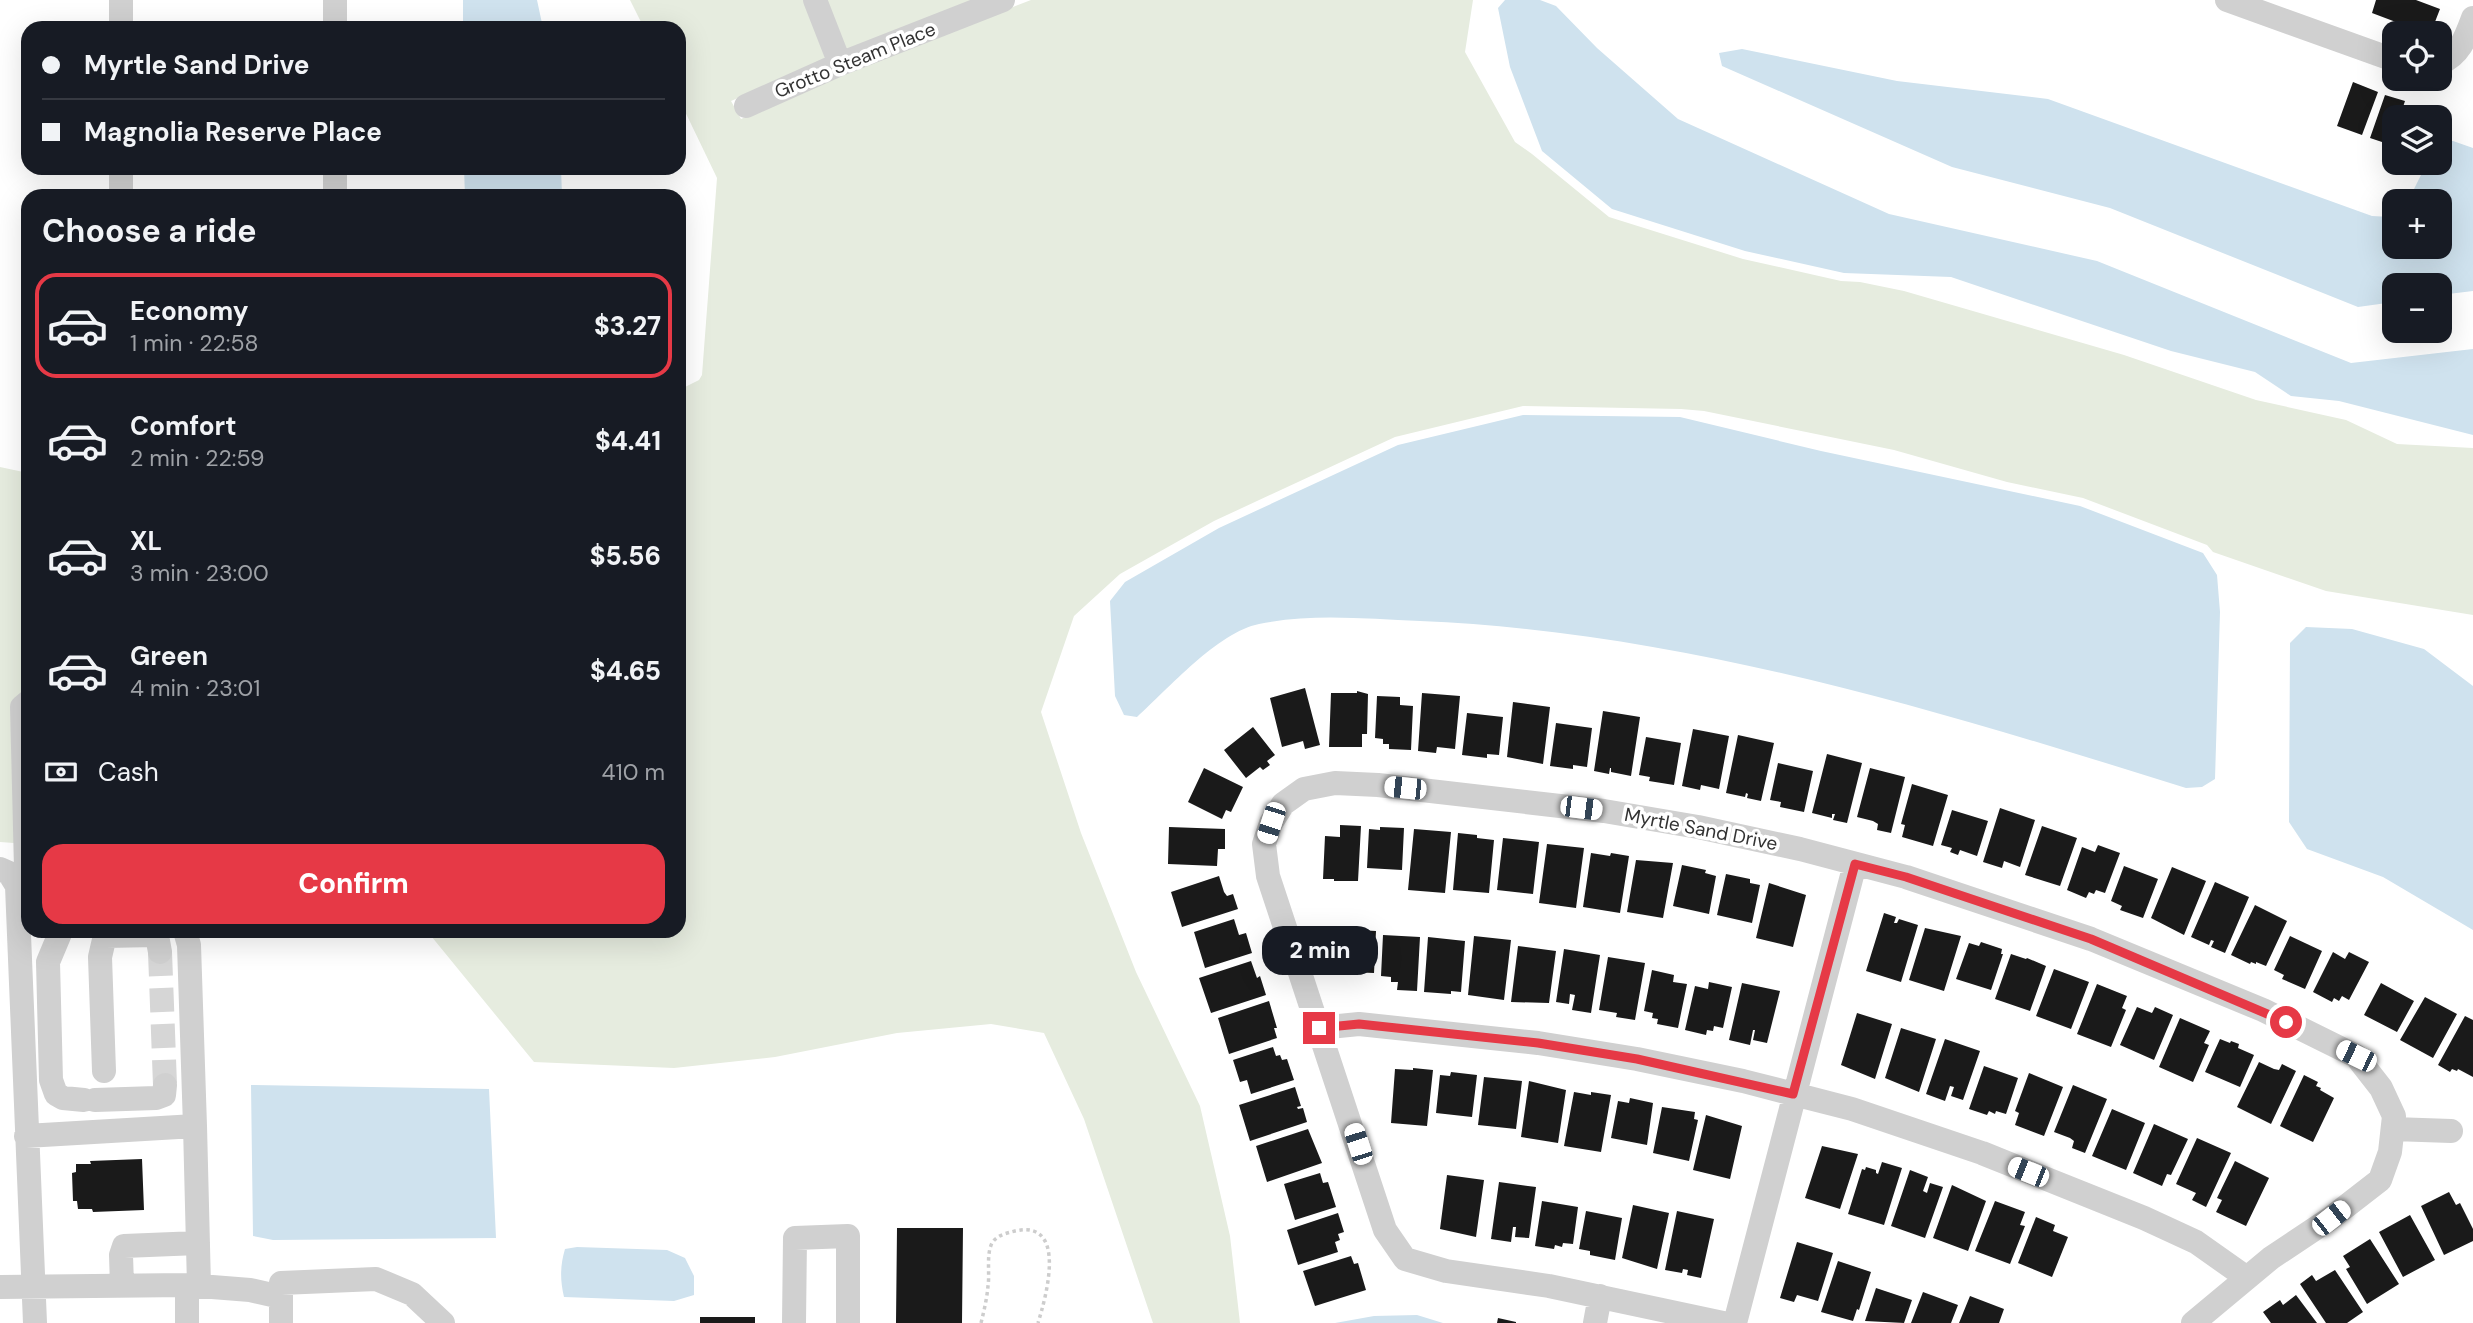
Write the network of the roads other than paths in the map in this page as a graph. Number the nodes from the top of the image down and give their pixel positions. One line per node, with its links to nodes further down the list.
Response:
1 (121, 0): 7 (street)
2 (335, 0): 8 (street)
3 (815, 0): 11 (street)
4 (1003, 0): 11 (street, Grotto Steam Place)
5 (2227, 0): 9 (street)
6 (2473, 18): 10 (street)
7 (121, 21)
8 (335, 21)
9 (2382, 56)
10 (2452, 56)
11 (840, 64): 12 (street, Grotto Steam Place)
12 (746, 106)
13 (21, 734): 15 (street)
14 (1855, 864): 23 (street, Myrtle Sand Drive); 26 (street); 28 (street, Myrtle Sand Drive)
15 (16, 870): 16 (street)
16 (21, 902)
17 (23, 938): 30 (street)
18 (58, 938): 25 (street)
19 (105, 938): 24 (street)
20 (156, 938): 22 (street)
21 (187, 938): 27 (street)
22 (160, 952)
23 (1319, 1028): 26 (street); 37 (street, Myrtle Sand Drive)
24 (104, 1071)
25 (165, 1085)
26 (1793, 1094): 32 (street); 47 (street)
27 (195, 1126): 30 (street); 31 (street)
28 (2393, 1129): 29 (street); 32 (street, Myrtle Sand Drive)
29 (2451, 1131)
30 (26, 1136): 33 (street)
31 (198, 1243): 34 (street); 35 (street)
32 (2247, 1278): 48 (street, Myrtle Sand Drive)
33 (32, 1285): 34 (street); 36 (street); 39 (street)
34 (122, 1285): 35 (street)
35 (193, 1286): 38 (street); 40 (street)
36 (0, 1287)
37 (1600, 1296): 45 (street); 46 (street, Myrtle Sand Drive)
38 (281, 1297): 41 (street); 42 (street)
39 (35, 1323)
40 (187, 1323)
41 (281, 1323)
42 (443, 1323)
43 (794, 1323): 44 (street)
44 (848, 1323)
45 (1595, 1323)
46 (1723, 1323)
47 (1735, 1323)
48 (2193, 1323)

